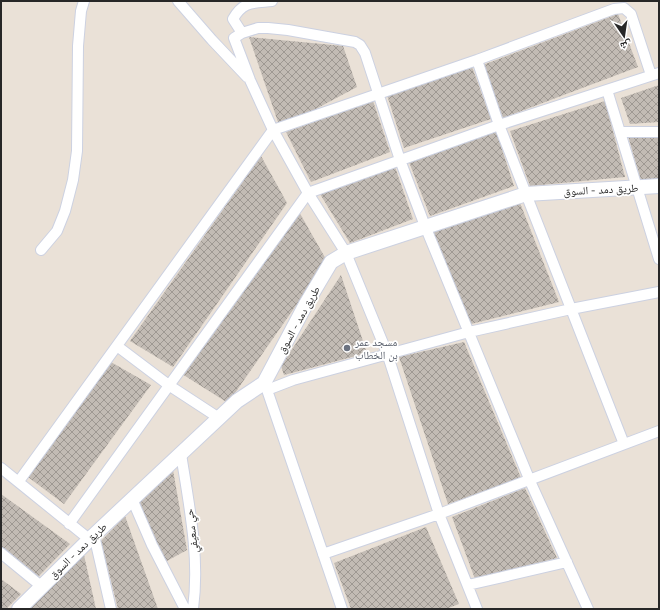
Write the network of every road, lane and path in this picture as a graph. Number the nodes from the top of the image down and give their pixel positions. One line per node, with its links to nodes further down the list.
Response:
1 (84, 1): 20 (street)
2 (178, 1): 7 (street)
3 (272, 1): 4 (street)
4 (242, 33): 7 (street); 9 (street)
5 (477, 60): 6 (street); 9 (street); 10 (street)
6 (655, 74): 8 (street)
7 (250, 80): 11 (street)
8 (607, 90): 10 (street); 12 (street)
9 (379, 93): 11 (street); 14 (street)
10 (499, 125): 14 (street); 18 (street)
11 (273, 130): 17 (street); 26 (street)
12 (621, 132): 13 (street); 16 (street)
13 (659, 132)
14 (400, 160): 17 (street); 19 (street)
15 (659, 186): 16 (main road, طريق دمد - السوق)
16 (637, 188): 18 (main road, طريق دمد - السوق); 22 (street)
17 (308, 192): 21 (street); 28 (street)
18 (526, 194): 19 (main road, طريق دمد - السوق); 24 (street)
19 (425, 226): 21 (main road, طريق دمد - السوق); 25 (street)
20 (41, 250)
21 (346, 252): 27 (street); 29 (main road, طريق دمد - السوق)
22 (659, 259)
23 (659, 292): 24 (street)
24 (571, 309): 25 (street); 32 (street)
25 (469, 332): 27 (street); 35 (street)
26 (116, 346): 28 (street); 36 (street)
27 (387, 353): 29 (street); 38 (street)
28 (170, 386): 30 (street); 39 (street)
29 (265, 387): 30 (main road, طريق دمد - السوق); 42 (street)
30 (219, 418): 33 (main road, طريق دمد - السوق)
31 (659, 431): 32 (street)
32 (624, 444): 35 (street)
33 (181, 454): 37 (main road, طريق دمد - السوق); 50 (street, حي سعيفي)
34 (1, 468): 36 (street)
35 (530, 480): 38 (street); 43 (street)
36 (18, 481): 39 (street)
37 (132, 500): 40 (main road, طريق دمد - السوق); 49 (street)
38 (439, 514): 42 (street); 45 (street)
39 (70, 524): 40 (street)
40 (92, 537): 44 (main road, طريق دمد - السوق); 48 (street)
41 (1, 553): 44 (street)
42 (323, 554): 51 (street)
43 (567, 562): 45 (street); 52 (street)
44 (41, 586): 47 (main road, طريق دمد - السوق)
45 (468, 586): 46 (street)
46 (474, 608)
47 (19, 609)
48 (111, 609)
49 (185, 609)
50 (194, 609)
51 (342, 609)
52 (588, 609)

